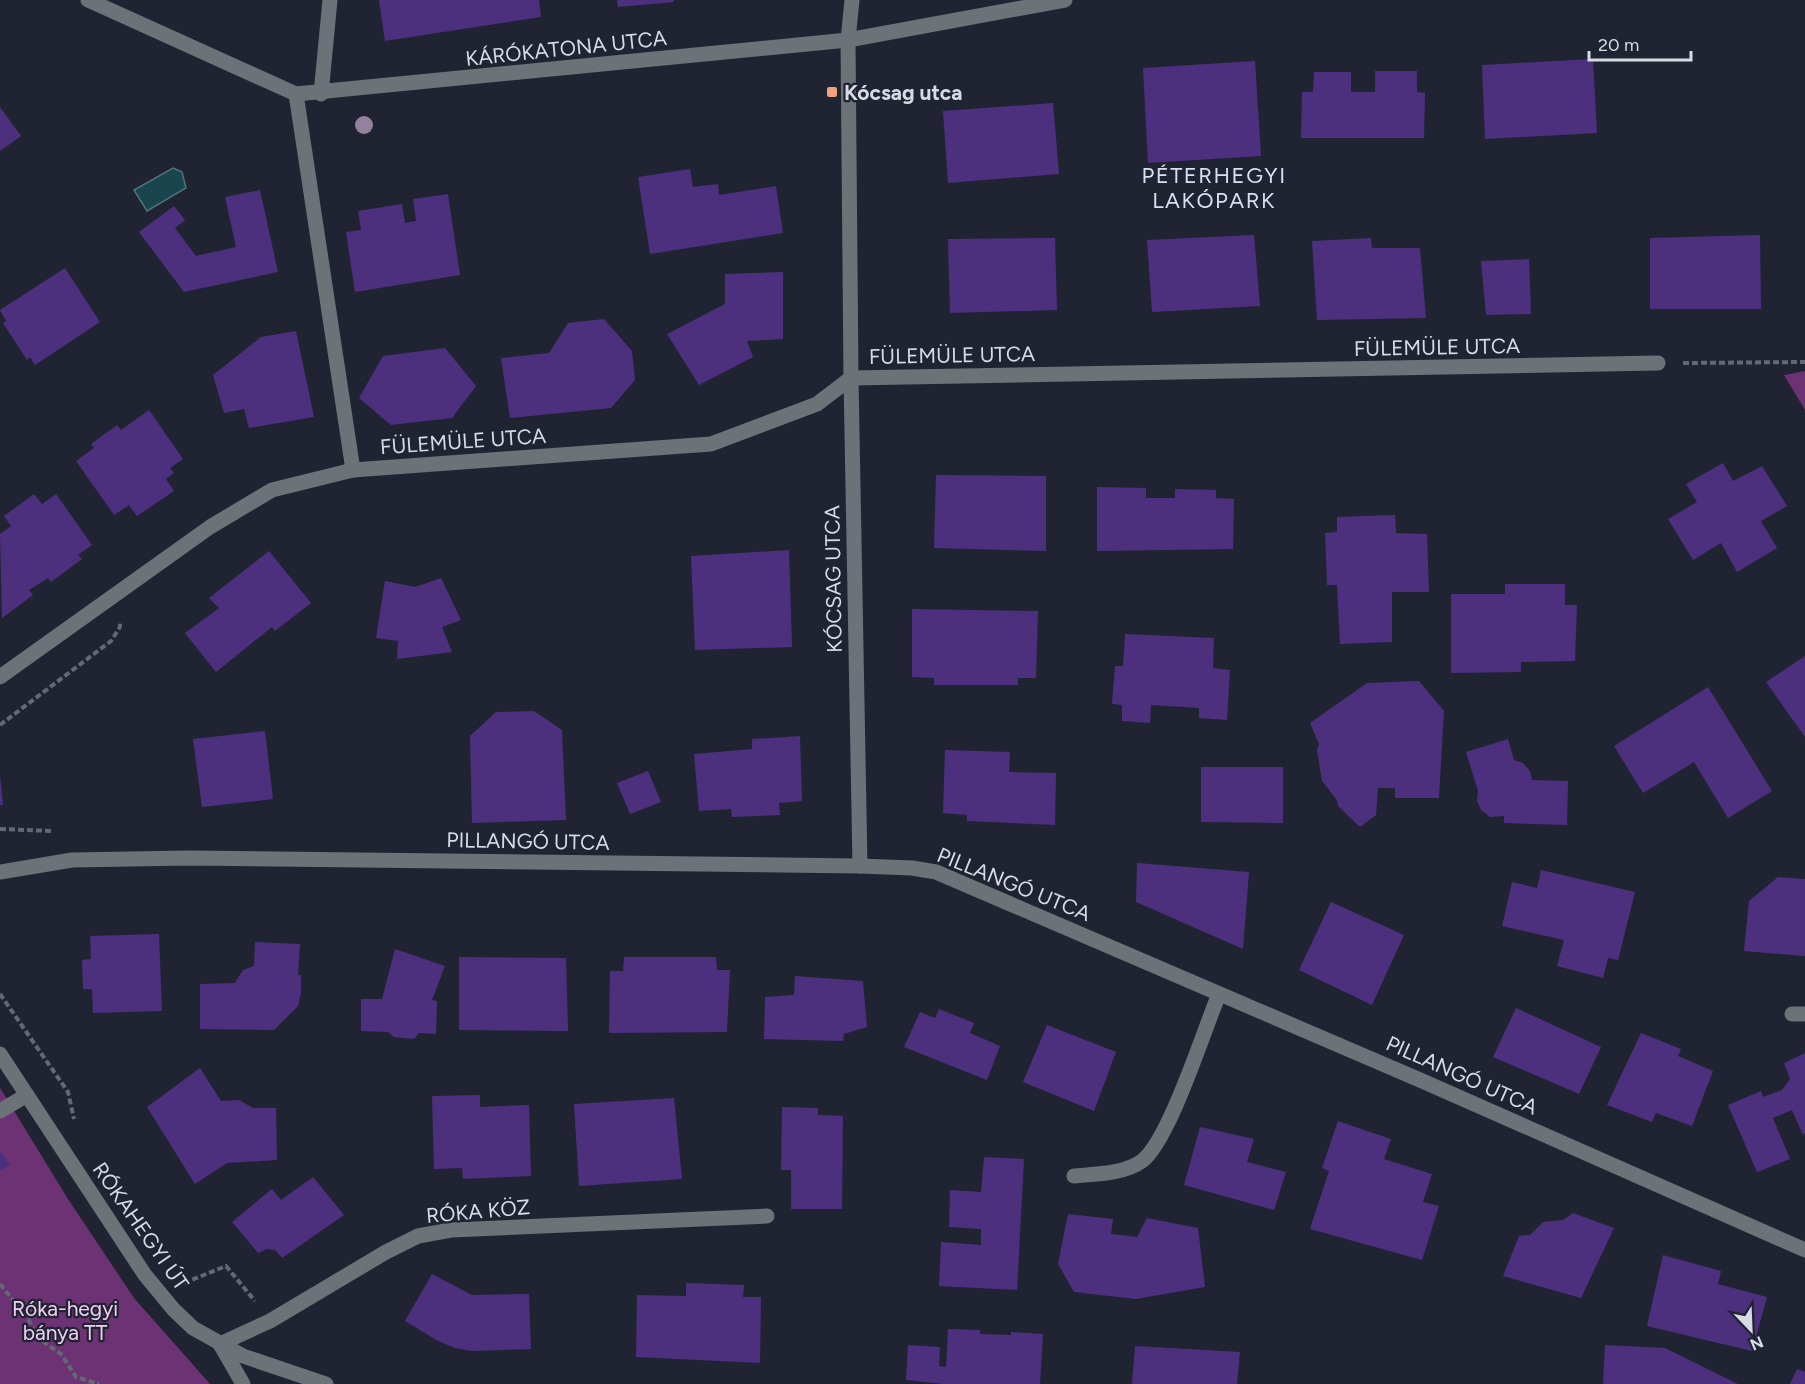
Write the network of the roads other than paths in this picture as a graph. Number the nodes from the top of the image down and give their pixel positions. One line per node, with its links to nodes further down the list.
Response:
1 (88, 0): 6 (street, KÁRÓKATONA UTCA)
2 (330, 0): 7 (street)
3 (852, 0): 5 (street, KÓCSAG UTCA)
4 (1065, 0): 5 (street, KÁRÓKATONA UTCA)
5 (848, 40): 7 (street, KÁRÓKATONA UTCA); 9 (street, KÓCSAG UTCA)
6 (296, 94): 7 (street, KÁRÓKATONA UTCA); 10 (street)
7 (321, 94)
8 (1658, 363): 9 (street, FÜLEMÜLE UTCA)
9 (851, 378): 10 (street, FÜLEMÜLE UTCA); 12 (street, KÓCSAG UTCA)
10 (353, 470): 11 (street, FÜLEMÜLE UTCA)
11 (0, 677)
12 (860, 866): 13 (street, PILLANGÓ UTCA); 14 (street, PILLANGÓ UTCA)
13 (0, 872)
14 (1219, 994): 18 (street); 20 (street, PILLANGÓ UTCA)
15 (0, 1054): 16 (street, RÓKAHEGYI ÚT)
16 (27, 1095): 17 (street); 21 (street, RÓKAHEGYI ÚT)
17 (0, 1111)
18 (1074, 1176)
19 (767, 1216): 21 (street, RÓKA KÖZ)
20 (1805, 1250)
21 (220, 1344): 22 (street); 23 (street, RÓKAHEGYI ÚT)
22 (243, 1384)
23 (326, 1384)

